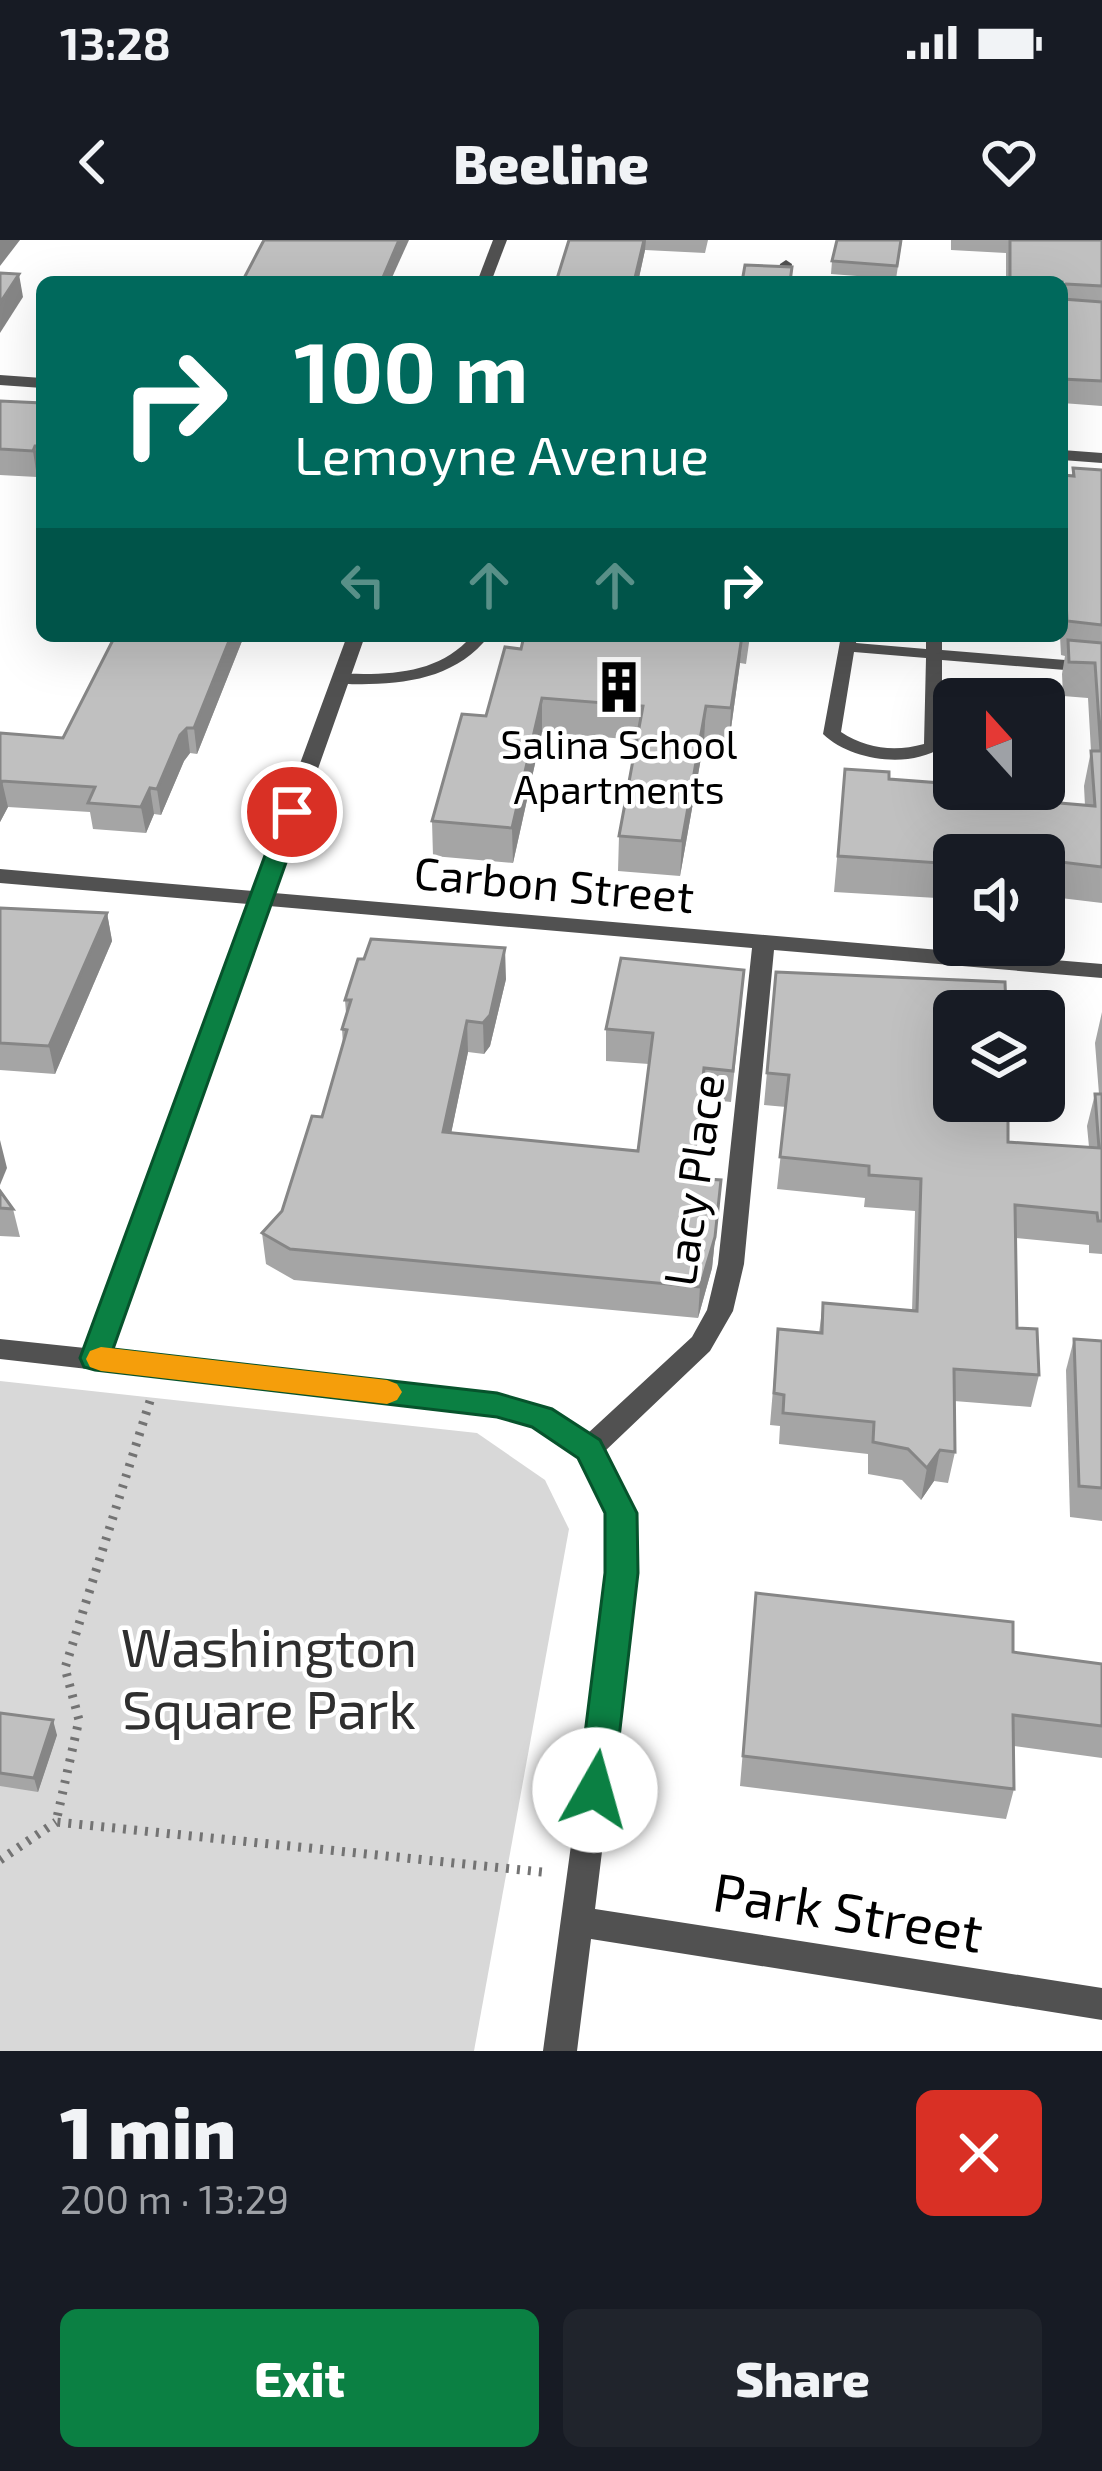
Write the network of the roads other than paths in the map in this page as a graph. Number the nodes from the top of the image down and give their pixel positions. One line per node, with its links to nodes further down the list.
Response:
1 (500, 240): 3 (street)
2 (786, 264): 4 (lane)
3 (486, 276)
4 (784, 276)
5 (0, 380): 6 (street)
6 (36, 383)
7 (1068, 455): 8 (street)
8 (1102, 458)
9 (354, 642): 14 (street)
10 (477, 642): 14 (lane)
11 (849, 642): 12 (lane); 12 (lane)
12 (934, 645): 13 (lane)
13 (1102, 668)
14 (340, 679): 16 (street)
15 (0, 876): 16 (street, Carbon Street)
16 (261, 900): 17 (street, Carbon Street); 20 (street)
17 (764, 942): 18 (street, Carbon Street); 21 (street, Lacy Place)
18 (1102, 971)
19 (0, 1349): 20 (street)
20 (95, 1358): 21 (street)
21 (589, 1449): 22 (street)
22 (578, 1922): 23 (street, Park Street); 24 (street)
23 (1102, 2004)
24 (560, 2051)

